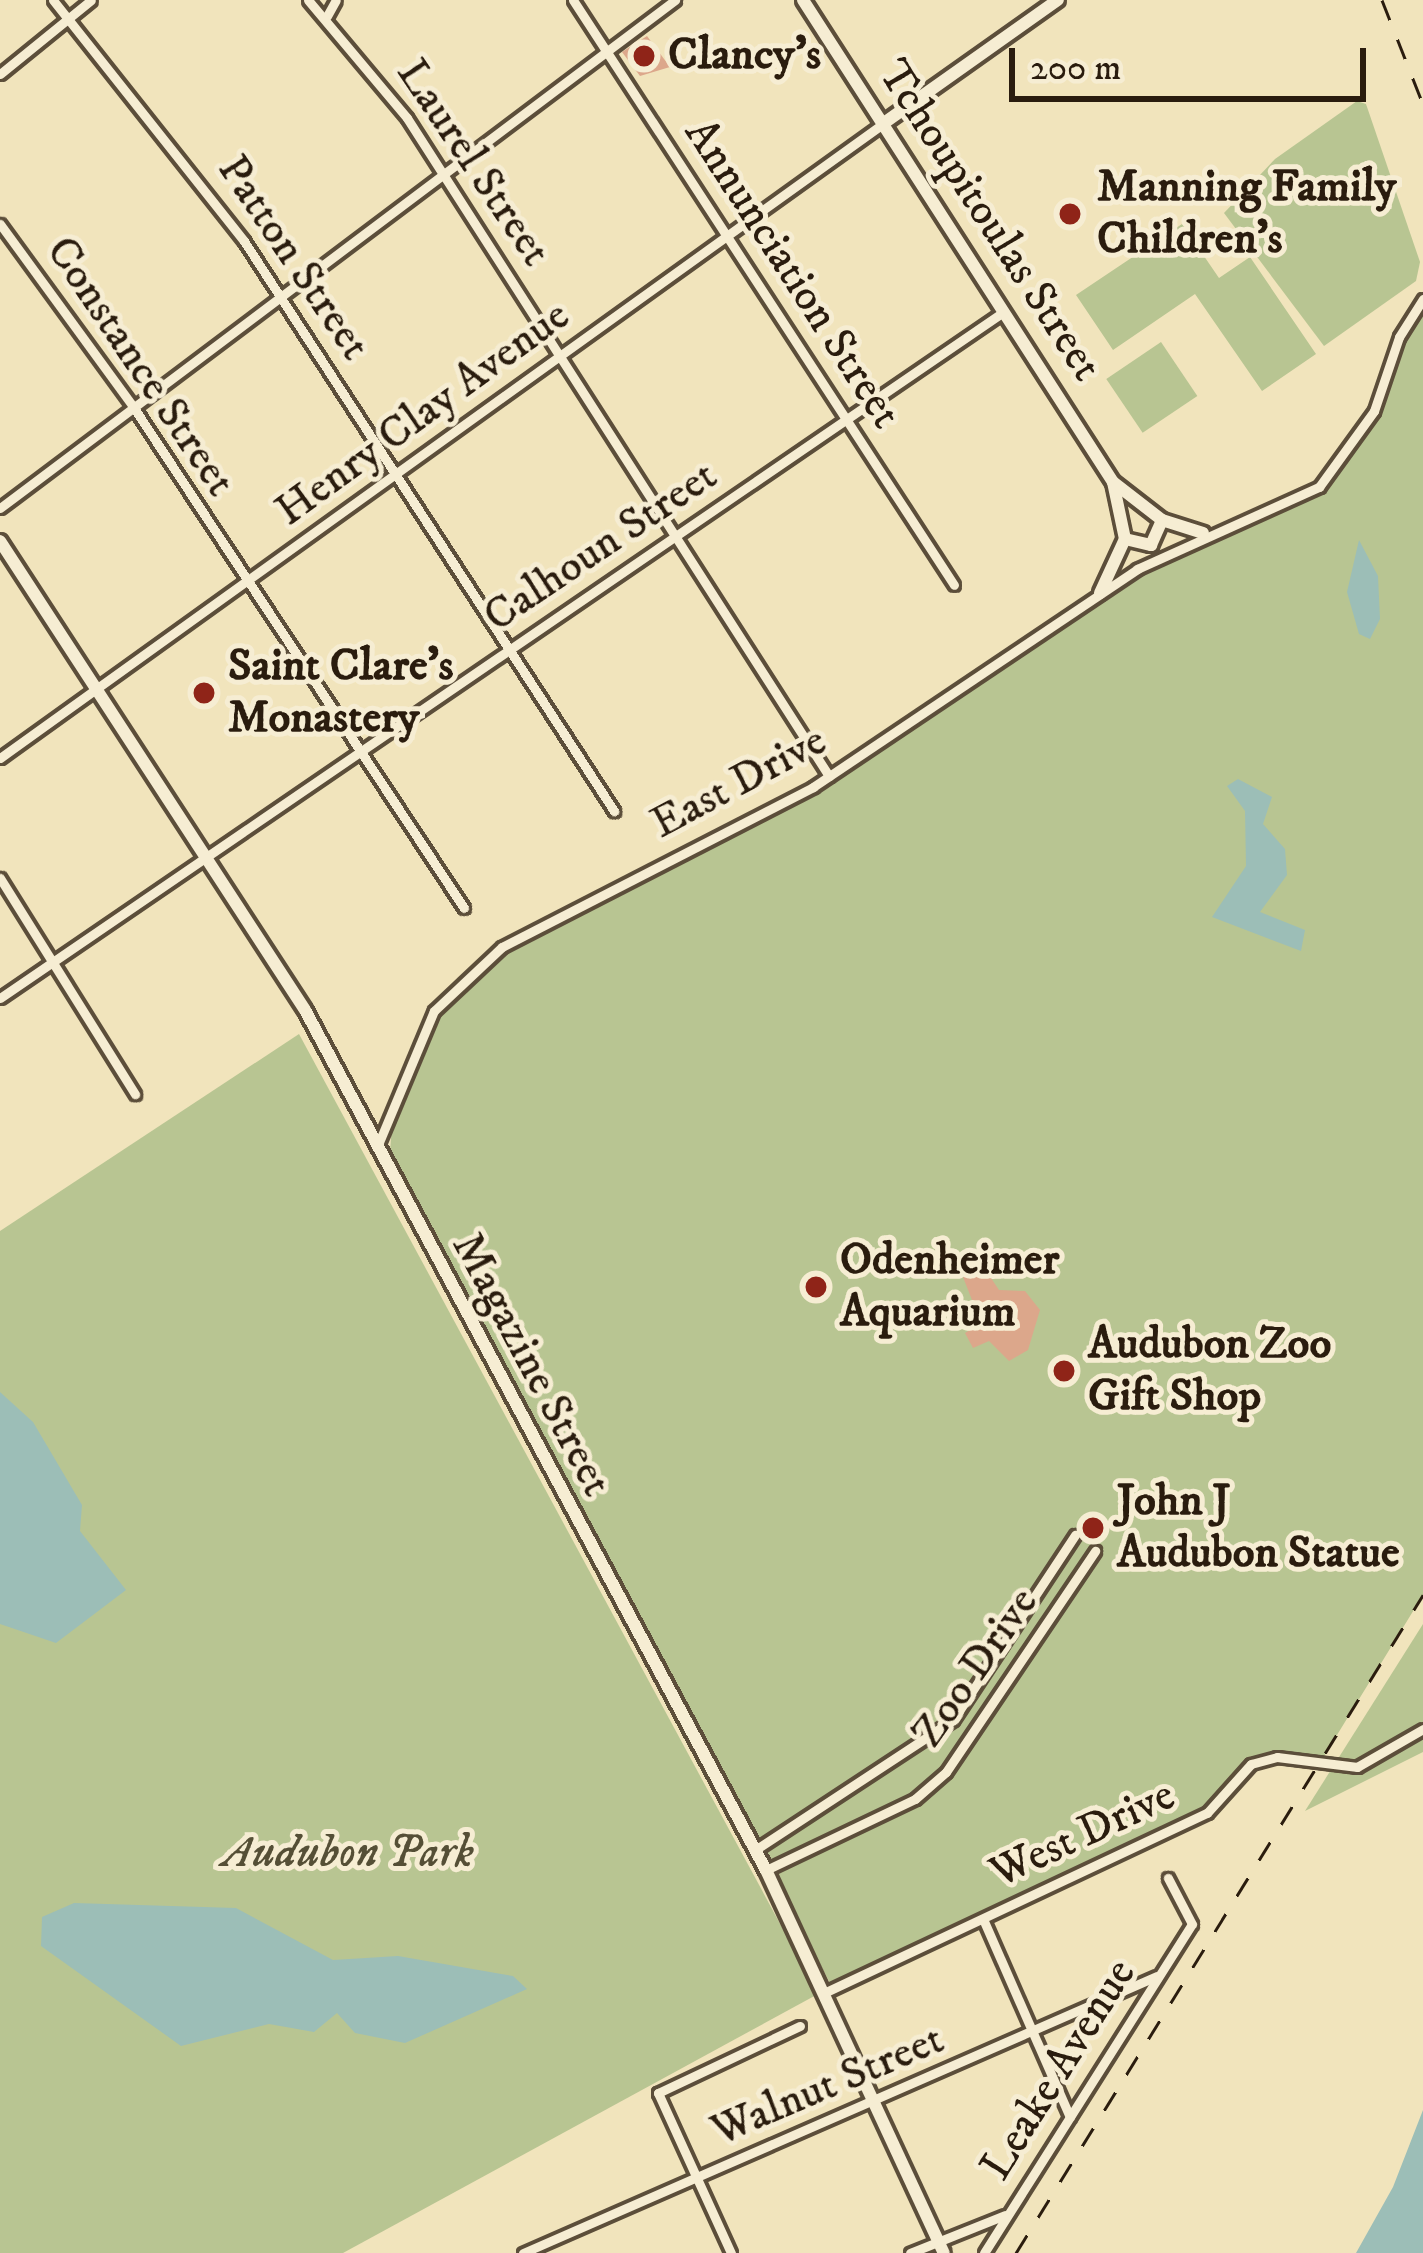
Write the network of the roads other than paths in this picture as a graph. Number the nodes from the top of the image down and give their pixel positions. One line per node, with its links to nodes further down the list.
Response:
1 (53, 0): 10 (street, Patton Street)
2 (91, 0): 10 (street)
3 (308, 0): 9 (street, Laurel Street)
4 (336, 0): 9 (street)
5 (573, 0): 11 (street, Annunciation Street)
6 (675, 0): 11 (street)
7 (802, 0): 13 (street, Tchoupitoulas Street)
8 (1058, 0): 13 (street)
9 (327, 16): 14 (street, Laurel Street)
10 (68, 19): 12 (street); 17 (street, Patton Street)
11 (609, 50): 14 (street); 16 (street, Annunciation Street)
12 (0, 74)
13 (884, 123): 16 (street, Henry Clay Avenue); 19 (street, Tchoupitoulas Street)
14 (444, 177): 17 (street); 20 (street, Laurel Street)
15 (0, 224): 21 (street, Constance Street)
16 (727, 235): 20 (street, Henry Clay Avenue); 22 (street, Annunciation Street)
17 (282, 298): 21 (street); 23 (street, Patton Street)
18 (1423, 299): 28 (street, East Drive)
19 (1003, 313): 22 (street, Calhoun Street); 24 (street, Tchoupitoulas Street)
20 (562, 354): 23 (street, Henry Clay Avenue); 27 (street, Laurel Street)
21 (134, 408): 25 (street); 31 (street, Constance Street)
22 (847, 418): 27 (street, Calhoun Street); 32 (street, Annunciation Street)
23 (399, 472): 31 (street, Henry Clay Avenue); 34 (street, Patton Street)
24 (1113, 482): 26 (street, Tchoupitoulas Street); 29 (street, Tchoupitoulas Street)
25 (0, 508)
26 (1162, 520): 28 (street, Tchoupitoulas Street); 29 (street)
27 (680, 533): 34 (street, Calhoun Street); 38 (street, Laurel Street)
28 (1203, 533): 33 (street, East Drive)
29 (1125, 538): 33 (street)
30 (0, 542): 35 (street, Magazine Street)
31 (244, 584): 35 (street, Henry Clay Avenue); 36 (street, Constance Street)
32 (954, 585)
33 (1100, 593): 38 (street, East Drive)
34 (511, 648): 36 (street, Calhoun Street); 39 (street, Patton Street)
35 (96, 689): 37 (street, Henry Clay Avenue); 40 (street, Magazine Street)
36 (359, 752): 40 (street, Calhoun Street); 42 (street, Constance Street)
37 (0, 758)
38 (830, 776): 46 (street, East Drive)
39 (614, 811)
40 (205, 858): 43 (street, Calhoun Street); 46 (street, Magazine Street)
41 (0, 878): 43 (street)
42 (464, 908)
43 (54, 961): 44 (street, Calhoun Street); 45 (street)
44 (0, 998)
45 (135, 1094)
46 (377, 1147): 50 (street, Magazine Street)
47 (1075, 1535): 50 (street, Zoo Drive)
48 (1095, 1550): 51 (street, Zoo Drive)
49 (1423, 1729): 53 (street, West Drive)
50 (755, 1850): 51 (street, Magazine Street)
51 (766, 1870): 55 (street, Magazine Street)
52 (1168, 1878): 54 (street, Leake Avenue)
53 (983, 1919): 55 (street, West Drive); 57 (street)
54 (1157, 1976): 57 (street, Walnut Street); 59 (street, Leake Avenue)
55 (826, 1992): 58 (street, Magazine Street)
56 (800, 2026): 60 (street)
57 (1035, 2031): 58 (street, Walnut Street); 59 (street)
58 (878, 2102): 60 (street, Walnut Street); 62 (street, Magazine Street)
59 (1071, 2118): 61 (street, Leake Avenue)
60 (699, 2178): 63 (street, Walnut Street); 64 (street)
61 (1008, 2214): 62 (street); 66 (street, Leake Avenue)
62 (942, 2246): 65 (street)
63 (523, 2253)
64 (731, 2253)
65 (910, 2253)
66 (984, 2253)

